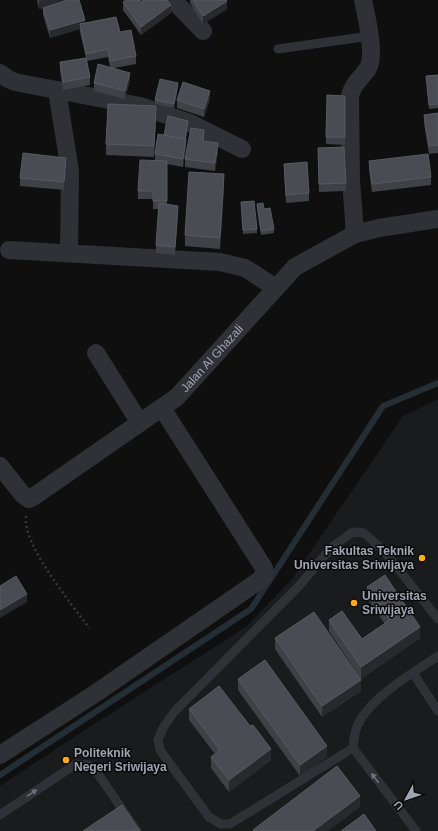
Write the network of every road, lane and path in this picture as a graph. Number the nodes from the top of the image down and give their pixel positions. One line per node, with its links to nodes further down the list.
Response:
1 (173, 0): 3 (street)
2 (363, 0): 4 (street)
3 (203, 31)
4 (370, 36): 5 (lane); 10 (street)
5 (278, 50)
6 (0, 73): 7 (street)
7 (57, 90): 8 (street); 12 (street)
8 (242, 149)
9 (438, 219): 10 (street, Jalan Al Ghazali)
10 (355, 234): 13 (street, Jalan Al Ghazali)
11 (9, 250): 12 (street)
12 (69, 253): 13 (street)
13 (276, 288): 15 (street, Jalan Al Ghazali)
14 (96, 353): 16 (street)
15 (162, 408): 16 (street, Jalan Al Ghazali); 25 (street)
16 (140, 423): 18 (street, Jalan Al Ghazali)
17 (0, 466): 18 (street)
18 (28, 499): 20 (path)
19 (438, 619): 24 (lane)
20 (89, 628)
21 (438, 656): 22 (lane)
22 (413, 673): 23 (lane); 24 (lane)
23 (438, 711)
24 (353, 748): 28 (lane, one-way to 24)
25 (0, 755)
26 (0, 815): 27 (lane, one-way to 27)
27 (137, 831)
28 (416, 831)

